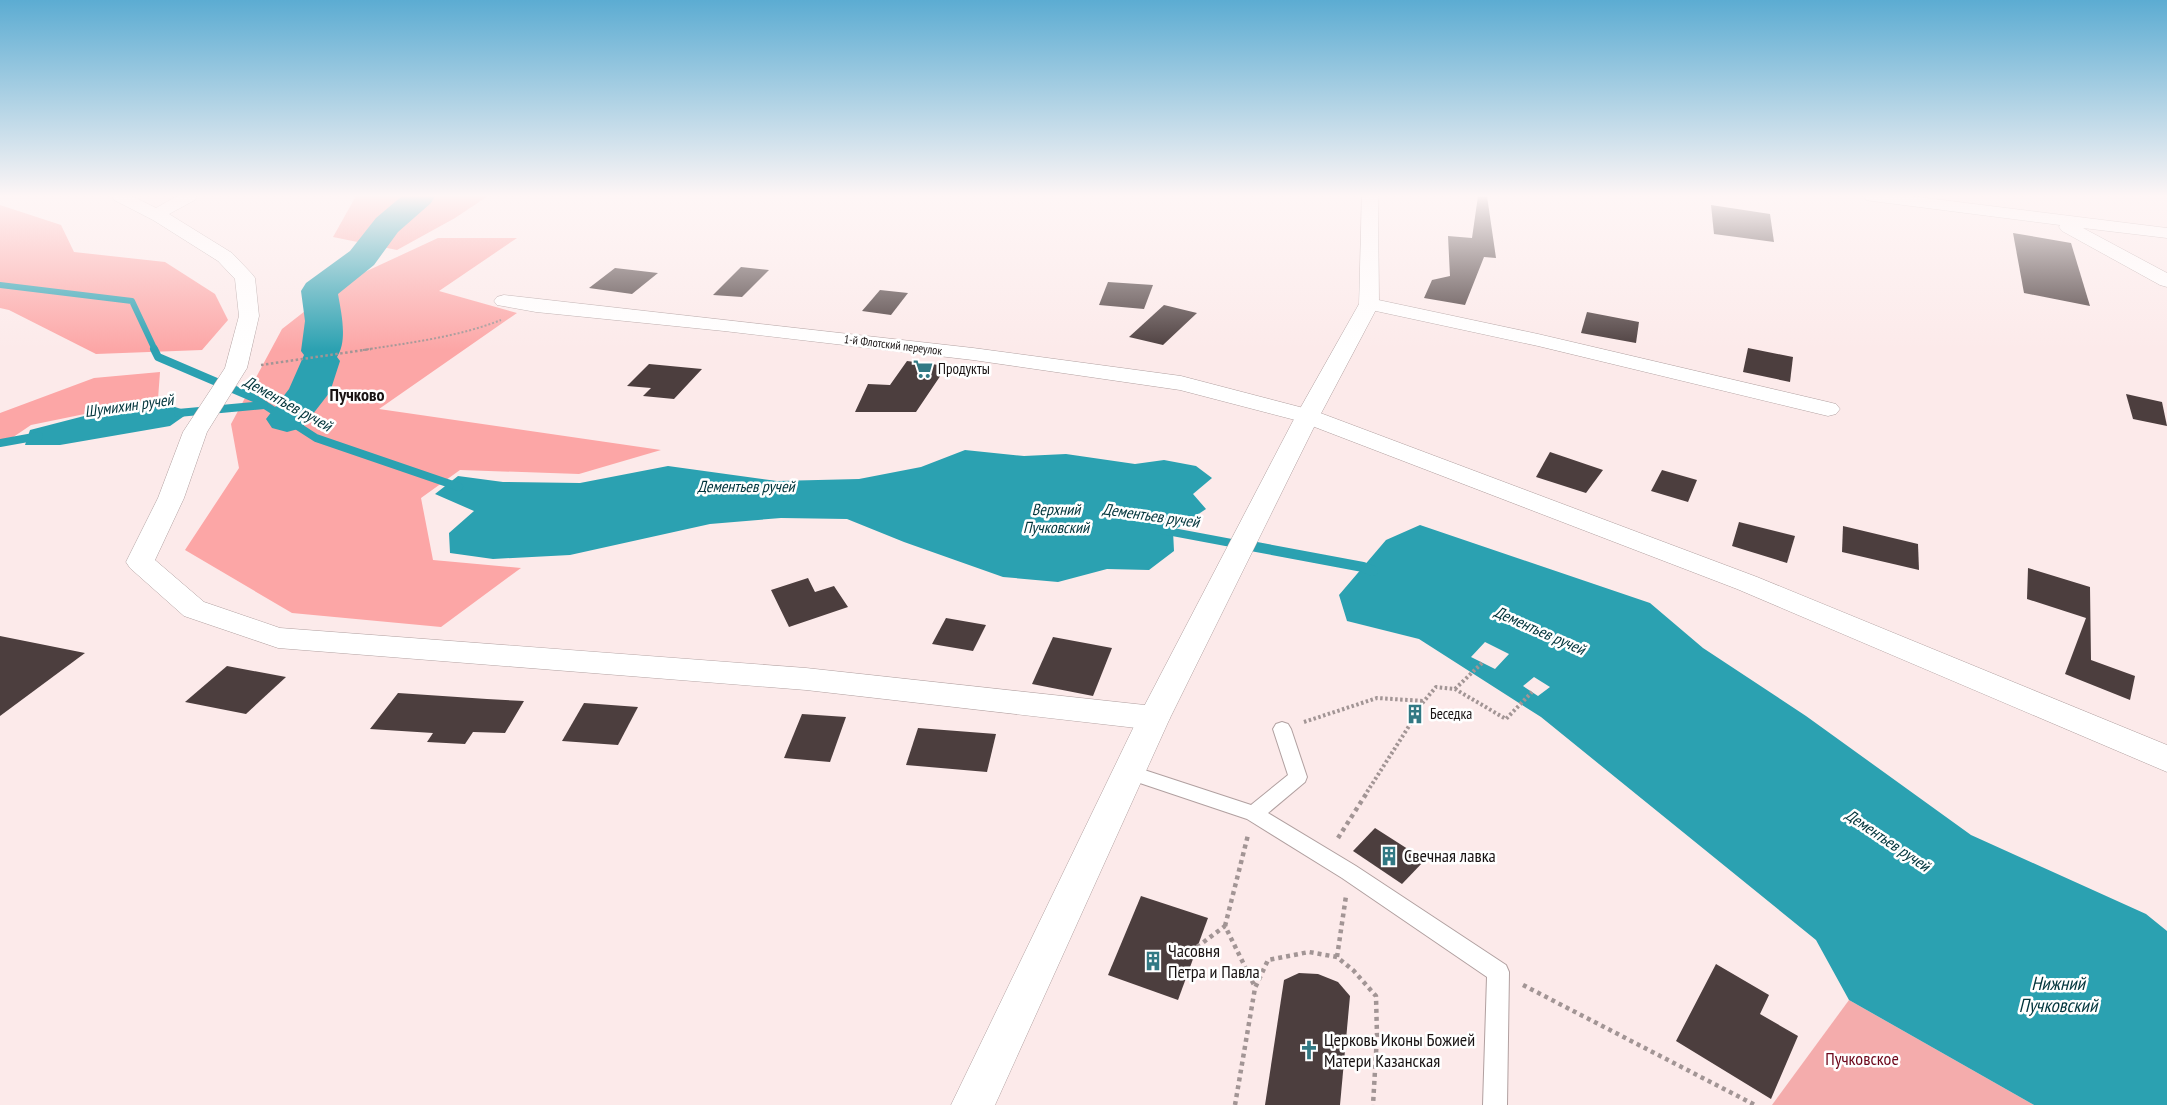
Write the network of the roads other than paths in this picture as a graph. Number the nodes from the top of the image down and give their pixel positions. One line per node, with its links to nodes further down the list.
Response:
1 (210, 248): 9 (street)
2 (1369, 248): 6 (street)
3 (2107, 248): 4 (street)
4 (2167, 281)
5 (504, 302): 8 (street, 1-й Флотский переулок)
6 (1368, 304): 7 (street); 8 (street)
7 (1828, 409)
8 (1307, 416): 9 (street); 11 (street, 1-й Флотский переулок)
9 (1154, 718): 12 (street)
10 (1282, 729): 13 (lane)
11 (2167, 759)
12 (1129, 772): 13 (lane); 14 (street)
13 (1254, 814): 15 (lane)
14 (973, 1105)
15 (1495, 1105)

